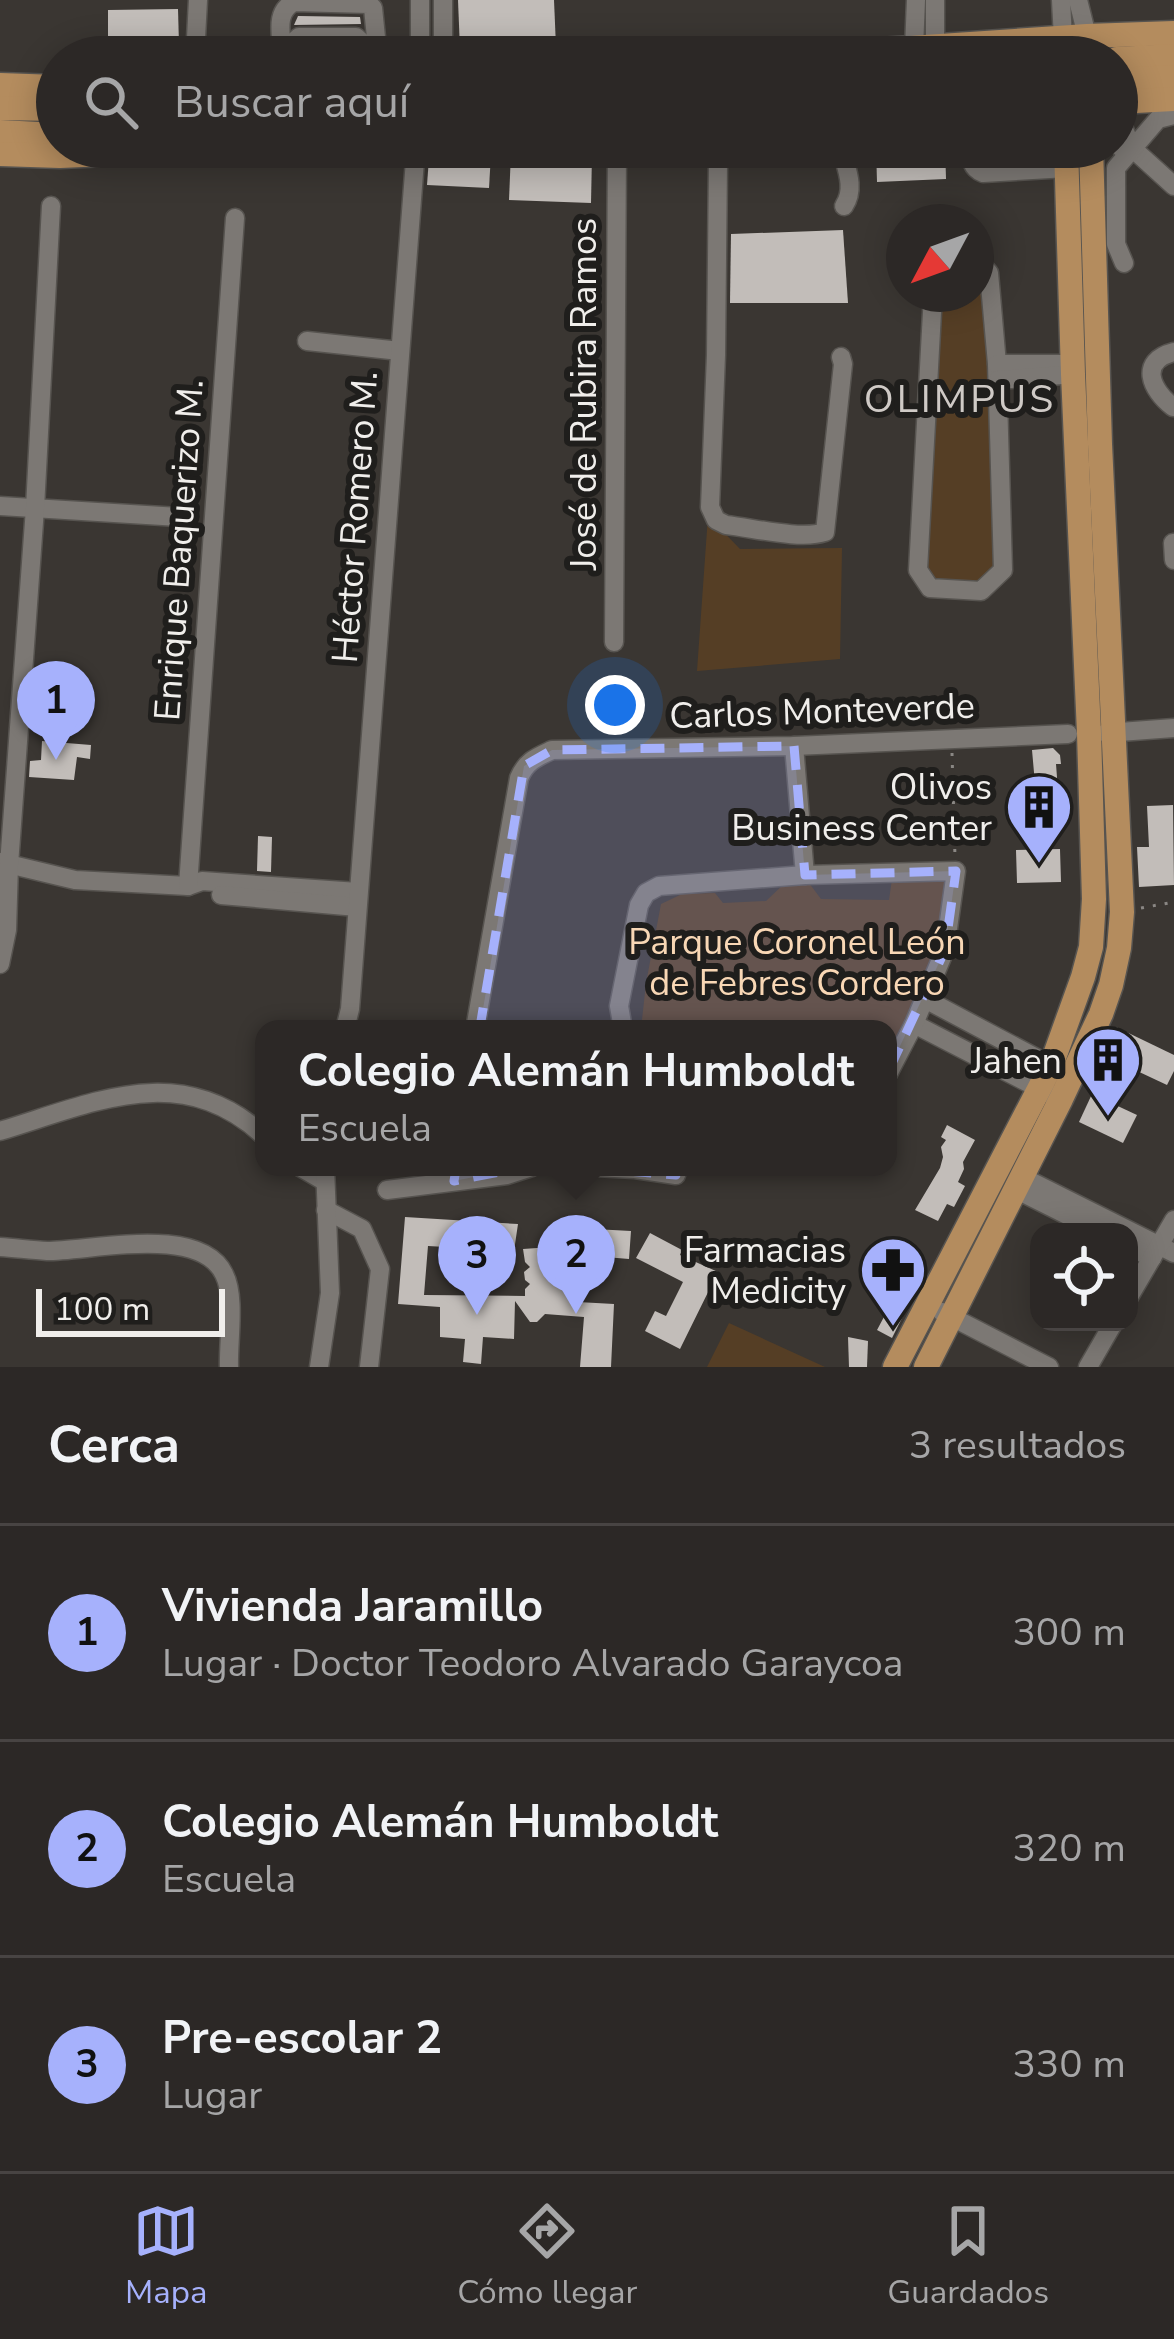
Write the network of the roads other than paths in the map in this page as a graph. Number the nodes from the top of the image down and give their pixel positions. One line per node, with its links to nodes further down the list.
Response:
1 (199, 0): 11 (street)
2 (420, 0): 13 (street)
3 (443, 0): 14 (street)
4 (916, 0): 15 (street)
5 (935, 0): 16 (street)
6 (1061, 0): 17 (street)
7 (1078, 0): 18 (street)
8 (294, 1): 9 (street); 12 (street)
9 (276, 9)
10 (1174, 33): 19 (main road)
11 (197, 36)
12 (376, 36)
13 (420, 36)
14 (443, 36)
15 (923, 36)
16 (928, 36)
17 (1072, 36)
18 (1076, 36)
19 (1138, 38)
20 (1174, 56): 21 (main road)
21 (1138, 57)
22 (1174, 75): 24 (main road)
23 (0, 85): 25 (main road)
24 (1138, 85)
25 (36, 86)
26 (1138, 93): 27 (main road)
27 (1174, 99)
28 (0, 108): 29 (main road)
29 (36, 109)
30 (1174, 115): 33 (street)
31 (0, 132): 32 (main road)
32 (36, 133)
33 (1138, 135)
34 (0, 154): 35 (main road)
35 (36, 155)
36 (1138, 158): 46 (street)
37 (414, 168): 54 (street, Héctor Romero M.)
38 (617, 168): 65 (street, José de Rubira Ramos)
39 (718, 168): 56 (street)
40 (847, 168): 48 (street)
41 (975, 168): 42 (street)
42 (1004, 168)
43 (1066, 168): 57 (main road)
44 (1067, 168): 67 (main road)
45 (1115, 168): 50 (street)
46 (1174, 187)
47 (51, 206): 61 (street)
48 (844, 206)
49 (235, 218): 71 (street, Enrique Baquerizo M.)
50 (1124, 263)
51 (932, 312): 58 (street)
52 (992, 312): 58 (street)
53 (308, 341): 54 (street)
54 (400, 351): 72 (street, Héctor Romero M.)
55 (1174, 352): 59 (street)
56 (841, 357)
57 (1072, 369): 58 (street); 67 (main road)
58 (997, 372)
59 (1173, 407)
60 (0, 506): 61 (street)
61 (34, 508): 62 (street); 69 (street)
62 (179, 517)
63 (1173, 543): 64 (street)
64 (1174, 560)
65 (614, 642)
66 (1174, 728): 67 (street, Carlos Monteverde)
67 (1090, 734): 68 (street, Carlos Monteverde); 80 (main road); 80 (main road)
68 (794, 746): 70 (street); 76 (street, Carlos Monteverde)
69 (4, 863): 71 (street); 73 (street)
70 (806, 875): 74 (street); 77 (street)
71 (188, 886): 72 (street)
72 (357, 900): 75 (street, Héctor Romero M.)
73 (0, 964)
74 (925, 999): 78 (street); 80 (street)
75 (347, 1020)
76 (477, 1020)
77 (621, 1020)
78 (914, 1024): 79 (street); 80 (street)
79 (897, 1057)
80 (1056, 1082): 85 (main road); 93 (main road)
81 (255, 1128): 82 (street)
82 (0, 1131)
83 (324, 1176): 87 (street)
84 (446, 1176): 86 (street)
85 (1018, 1183): 89 (street); 91 (street); 94 (main road)
86 (387, 1190)
87 (326, 1210): 97 (street); 98 (street)
88 (1174, 1220): 91 (street)
89 (1086, 1223)
90 (0, 1247): 96 (street)
91 (1162, 1252): 92 (street)
92 (1138, 1285)
93 (926, 1304): 94 (street); 99 (main road)
94 (950, 1316): 100 (main road); 101 (street)
95 (1109, 1331): 102 (street)
96 (229, 1367)
97 (319, 1367)
98 (369, 1367)
99 (895, 1367)
100 (926, 1367)
101 (1049, 1367)
102 (1088, 1367)

